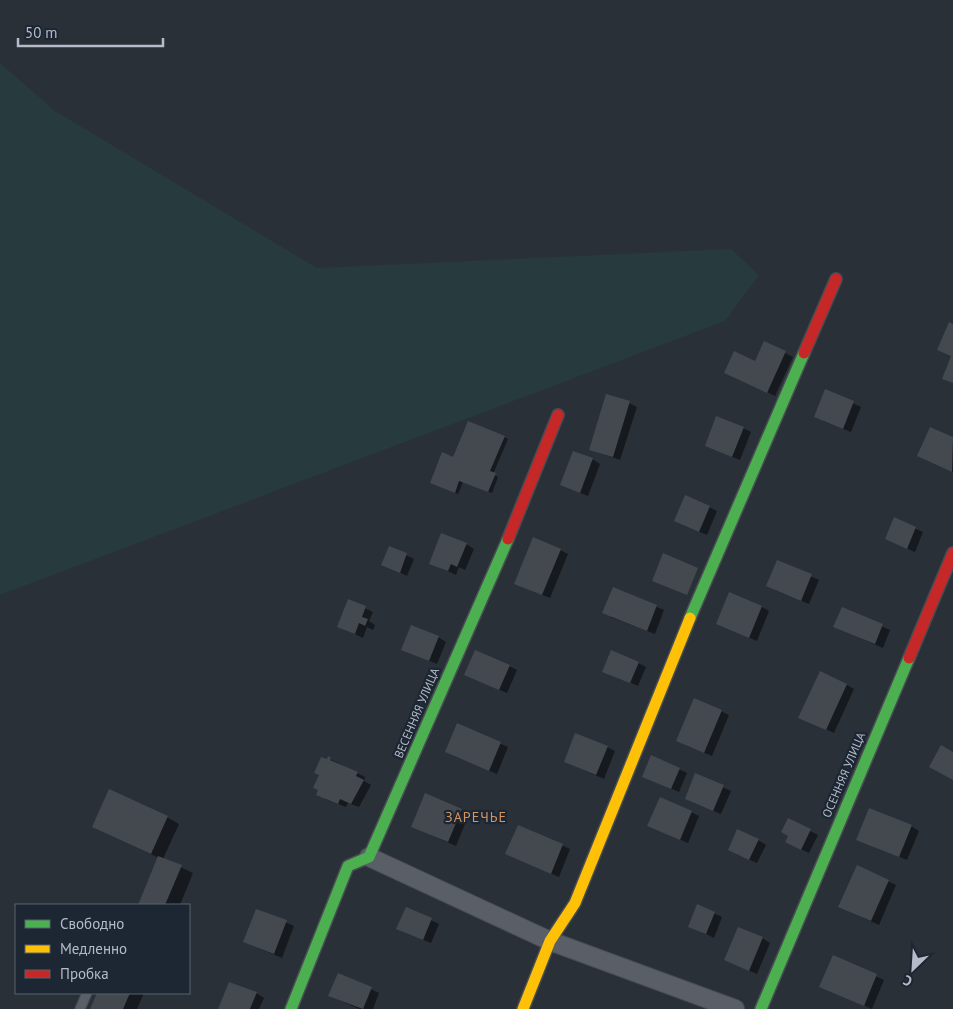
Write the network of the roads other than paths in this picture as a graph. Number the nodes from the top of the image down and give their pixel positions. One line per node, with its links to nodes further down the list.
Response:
1 (836, 279): 5 (street)
2 (558, 415): 4 (street, ВЕСЕННЯЯ УЛИЦА)
3 (953, 553): 11 (street, ОСЕННЯЯ УЛИЦА)
4 (370, 857): 5 (street); 8 (street)
5 (550, 941): 9 (street); 10 (street)
6 (87, 994): 7 (lane)
7 (80, 1009)
8 (291, 1009)
9 (523, 1009)
10 (734, 1009)
11 (761, 1009)

